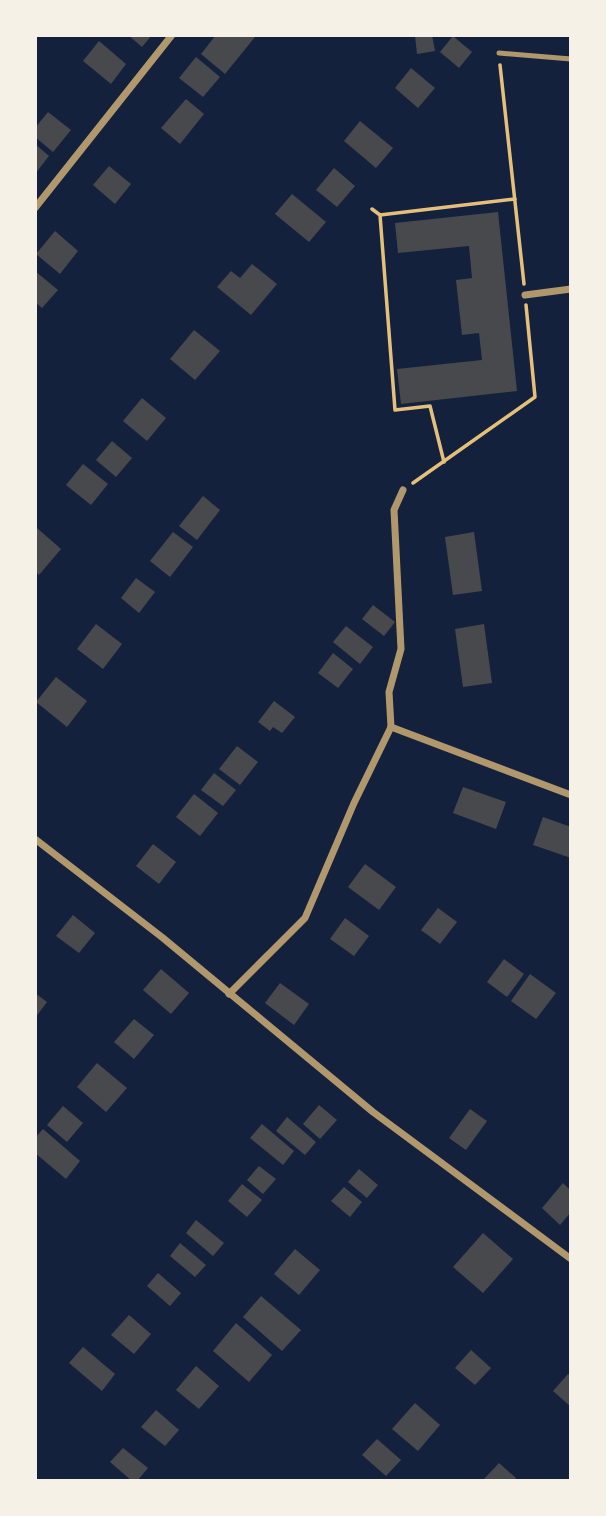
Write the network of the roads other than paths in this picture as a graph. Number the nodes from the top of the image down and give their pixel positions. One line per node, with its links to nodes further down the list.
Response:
1 (172, 35): 4 (street)
2 (499, 53): 3 (lane)
3 (571, 59)
4 (35, 208)
5 (571, 289): 6 (street)
6 (525, 295)
7 (403, 490): 8 (street)
8 (391, 727): 9 (street); 11 (street)
9 (571, 795)
10 (35, 839): 11 (street)
11 (229, 994): 12 (street)
12 (571, 1259)

